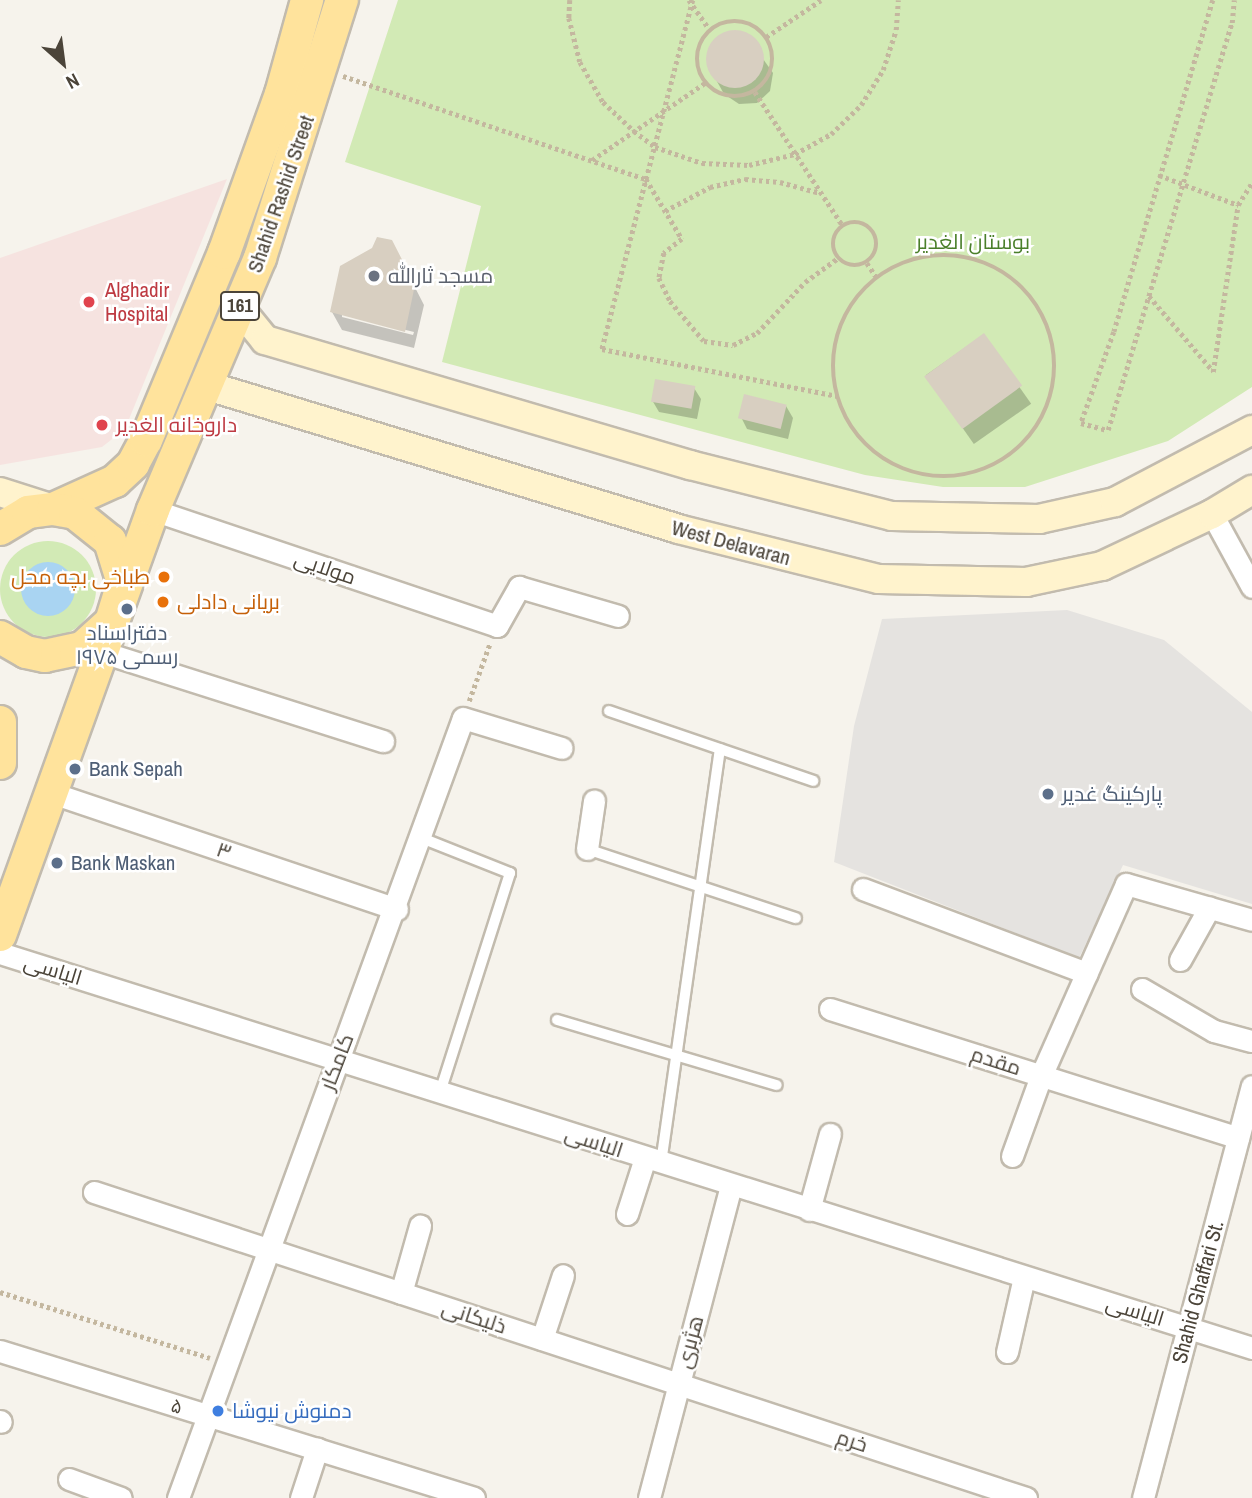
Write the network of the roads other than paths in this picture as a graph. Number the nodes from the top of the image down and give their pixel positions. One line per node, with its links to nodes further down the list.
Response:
1 (307, 0): 8 (main road, Shahid Rashid Street / 161)
2 (342, 0): 3 (main road, Shahid Rashid Street / 161)
3 (239, 308): 4 (main road, Shahid Rashid Street / 161); 5 (main road)
4 (208, 386): 9 (main road, Shahid Rashid Street / 161); 10 (main road, West Delavaran)
5 (1252, 430)
6 (1252, 490): 10 (main road, West Delavaran)
7 (0, 492): 8 (main road)
8 (53, 509): 11 (main road, Shahid Rashid Street); 13 (main road)
9 (153, 510): 13 (main road, Shahid Rashid Street / 161); 14 (street, مولایی)
10 (1212, 514): 12 (street)
11 (0, 529)
12 (1252, 587)
13 (119, 605): 15 (main road); 16 (main road, Shahid Rashid Street / 161)
14 (618, 616)
15 (0, 637)
16 (102, 652): 19 (street); 24 (main road, Shahid Rashid Street / 161)
17 (609, 711): 21 (lane)
18 (0, 722): 22 (main road)
19 (383, 741)
20 (562, 748): 26 (street, کامکار)
21 (720, 749): 23 (lane); 28 (lane)
22 (1, 757)
23 (813, 780)
24 (52, 793): 31 (street, ۳); 34 (main road, Shahid Rashid Street / 161)
25 (594, 801): 27 (street)
26 (419, 837): 31 (street, کامکار); 47 (lane)
27 (587, 849): 28 (lane)
28 (701, 887): 32 (lane); 42 (lane)
29 (863, 889): 37 (street)
30 (1209, 908): 33 (street); 36 (street); 37 (street, مقدم)
31 (397, 909): 43 (street, کامکار)
32 (796, 918)
33 (1252, 920)
34 (0, 934)
35 (0, 953): 43 (street, الیاسی)
36 (1180, 960)
37 (1087, 973): 44 (street, مقدم)
38 (1142, 989): 41 (street)
39 (830, 1009): 44 (street, مقدم)
40 (557, 1020): 42 (lane)
41 (1252, 1041)
42 (676, 1055): 45 (lane); 51 (lane)
43 (338, 1060): 47 (street, الیاسی); 57 (street, کامکار)
44 (1041, 1076): 49 (street); 50 (street)
45 (777, 1085)
46 (1252, 1086): 49 (street, Shahid Ghaffari St.)
47 (440, 1093): 51 (street, الیاسی)
48 (830, 1134): 54 (street)
49 (1238, 1138): 61 (street, Shahid Ghaffari St.)
50 (1013, 1156)
51 (653, 1161): 52 (street, الیاسی); 55 (street)
52 (731, 1186): 54 (street, الیاسی); 66 (street, هژبری)
53 (94, 1192): 57 (street, ذلیکانی)
54 (809, 1210): 59 (street, الیاسی)
55 (628, 1214)
56 (420, 1226): 60 (street)
57 (268, 1249): 60 (street, ذلیکانی); 67 (street, کامکار)
58 (563, 1275): 62 (street)
59 (1024, 1277): 61 (street, الیاسی); 65 (street)
60 (401, 1293): 62 (street, ذلیکانی)
61 (1188, 1328): 63 (street, الیاسی); 76 (street, Shahid Ghaffari St.)
62 (542, 1339): 66 (street, ذلیکانی)
63 (1252, 1348)
64 (0, 1351): 67 (street, ۵)
65 (1007, 1352)
66 (679, 1384): 74 (street, هژبری); 75 (street, خرم)
67 (208, 1416): 68 (street, ۵); 71 (street, کامکار)
68 (317, 1449): 72 (street); 73 (street, ۵)
69 (69, 1479): 70 (street)
70 (121, 1498)
71 (178, 1498)
72 (301, 1498)
73 (474, 1498)
74 (649, 1498)
75 (1026, 1498)
76 (1143, 1498)

